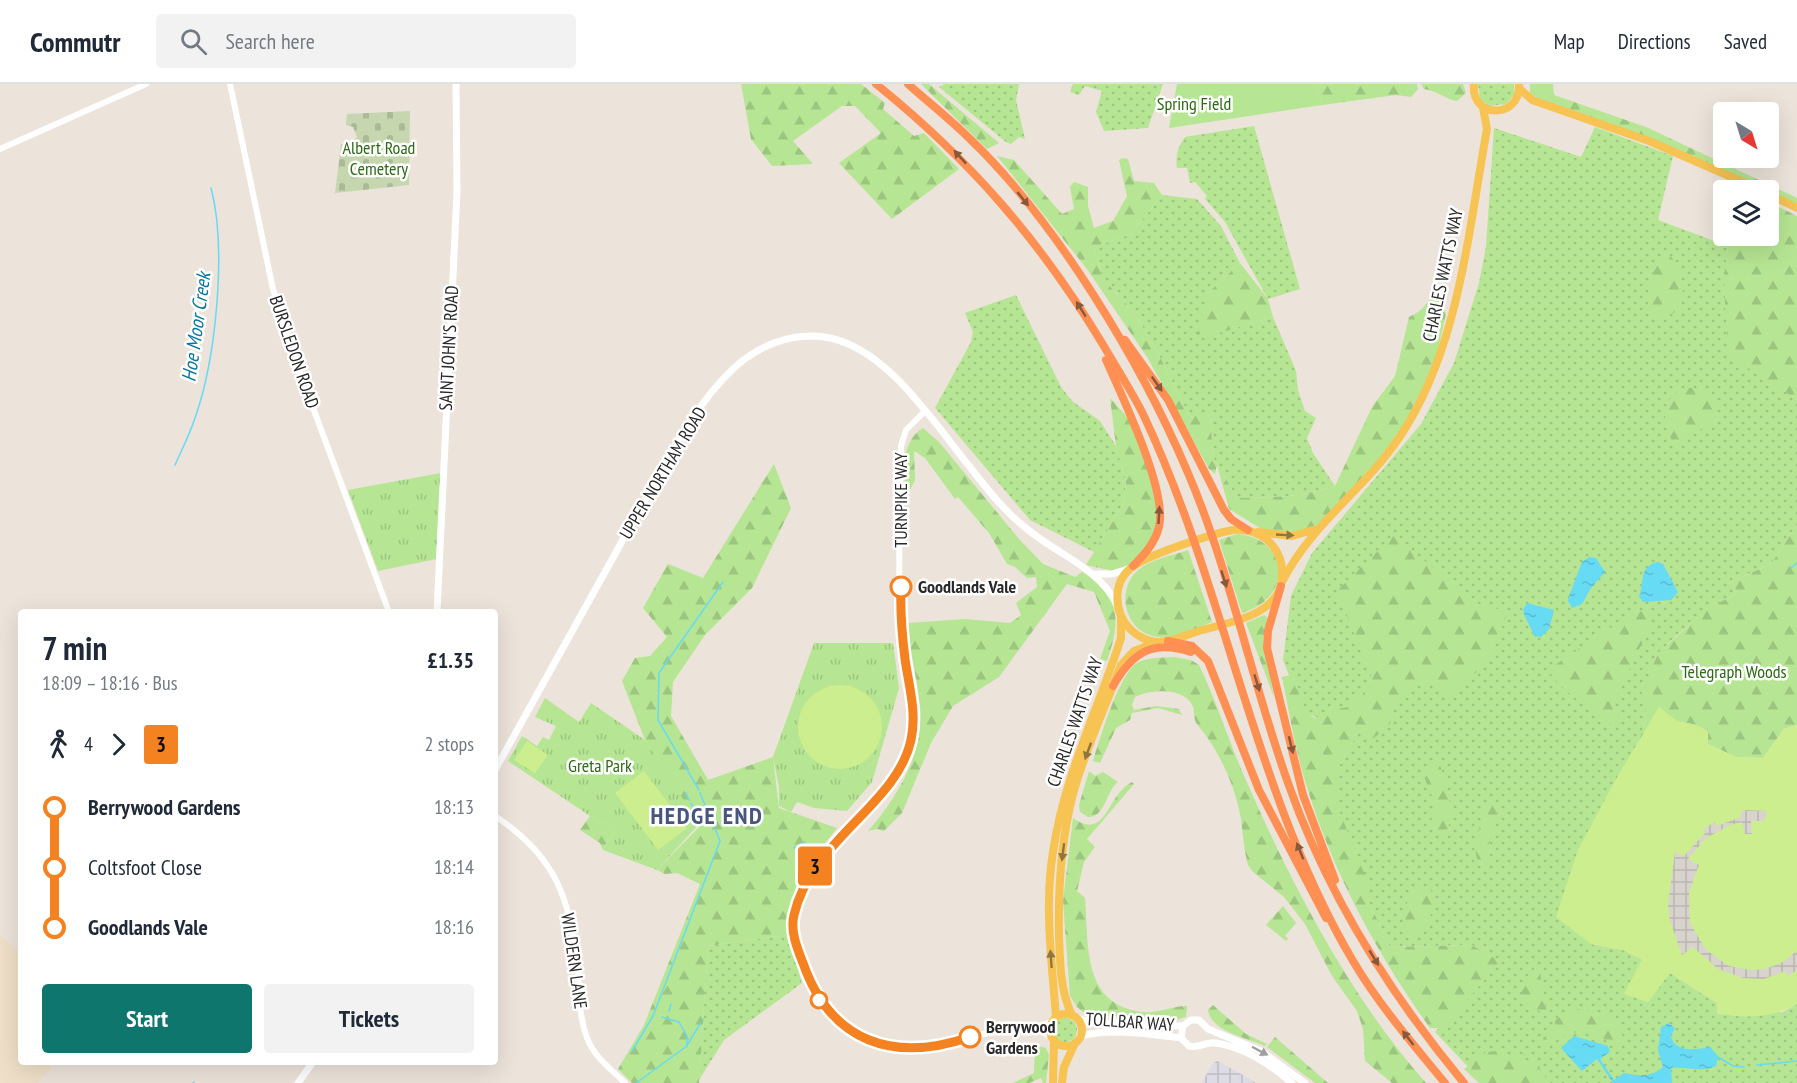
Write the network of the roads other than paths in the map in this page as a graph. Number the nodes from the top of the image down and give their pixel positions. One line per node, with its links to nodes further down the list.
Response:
1 (146, 84): 13 (street)
2 (230, 84): 26 (street, BURSLEDON ROAD)
3 (456, 84): 27 (main road, SAINT JOHN'S ROAD)
4 (876, 84): 18 (highway, one-way to 4)
5 (908, 84): 17 (highway, one-way to 17)
6 (1519, 85): 8 (main road); 9 (main road)
7 (1472, 86): 10 (main road, CHARLES WATTS WAY)
8 (1532, 100): 9 (main road); 14 (main road)
9 (1511, 106): 11 (main road)
10 (1483, 108): 11 (main road); 12 (main road, CHARLES WATTS WAY)
11 (1503, 111): 12 (main road)
12 (1487, 129): 20 (main road, CHARLES WATTS WAY)
13 (0, 149)
14 (1738, 180)
15 (1779, 199): 16 (main road)
16 (1797, 208)
17 (1098, 304): 21 (highway, one-way to 21); 35 (highway, one-way to 35)
18 (1091, 326): 22 (highway, one-way to 18); 36 (highway, one-way to 18)
19 (924, 412): 23 (main road, UPPER NORTHAM ROAD); 33 (main road, UPPER NORTHAM ROAD); 40 (street, TURNPIKE WAY)
20 (1316, 529): 21 (main road, one-way to 20); 24 (main road, CHARLES WATTS WAY)
21 (1250, 530): 22 (main road); 24 (main road)
22 (1132, 567): 23 (main road); 25 (main road)
23 (1096, 574): 25 (main road, UPPER NORTHAM ROAD)
24 (1281, 584): 29 (main road, CHARLES WATTS WAY); 35 (highway, one-way to 35)
25 (1118, 607): 28 (main road)
26 (388, 609)
27 (437, 609)
28 (1121, 617): 30 (main road); 38 (main road, CHARLES WATTS WAY, one-way to 28)
29 (1168, 641): 30 (main road, CHARLES WATTS WAY); 31 (highway)
30 (1156, 642): 32 (main road, CHARLES WATTS WAY)
31 (1214, 675): 32 (highway); 36 (highway)
32 (1113, 686): 37 (main road, CHARLES WATTS WAY, one-way to 37)
33 (498, 765)
34 (498, 818): 48 (street, WILDERN LANE)
35 (1353, 924): 54 (highway, one-way to 54)
36 (1354, 962): 53 (highway, one-way to 36)
37 (1074, 1017): 38 (main road); 39 (main road, TOLLBAR WAY); 44 (main road)
38 (1054, 1019): 40 (street, TURNPIKE WAY); 43 (main road)
39 (1183, 1026): 41 (main road, TOLLBAR WAY); 42 (main road, TOLLBAR WAY)
40 (1036, 1029): 43 (street)
41 (1208, 1029): 45 (main road); 52 (main road, TOLLBAR WAY, one-way to 52)
42 (1181, 1038): 44 (main road, TOLLBAR WAY); 45 (main road, TOLLBAR WAY)
43 (1053, 1039): 44 (main road); 49 (main road)
44 (1077, 1040): 50 (main road)
45 (1204, 1043): 51 (main road, TOLLBAR WAY)
46 (311, 1065): 47 (main road)
47 (298, 1083)
48 (625, 1083)
49 (1053, 1083)
50 (1062, 1083)
51 (1292, 1083)
52 (1305, 1083)
53 (1445, 1083)
54 (1464, 1083)

